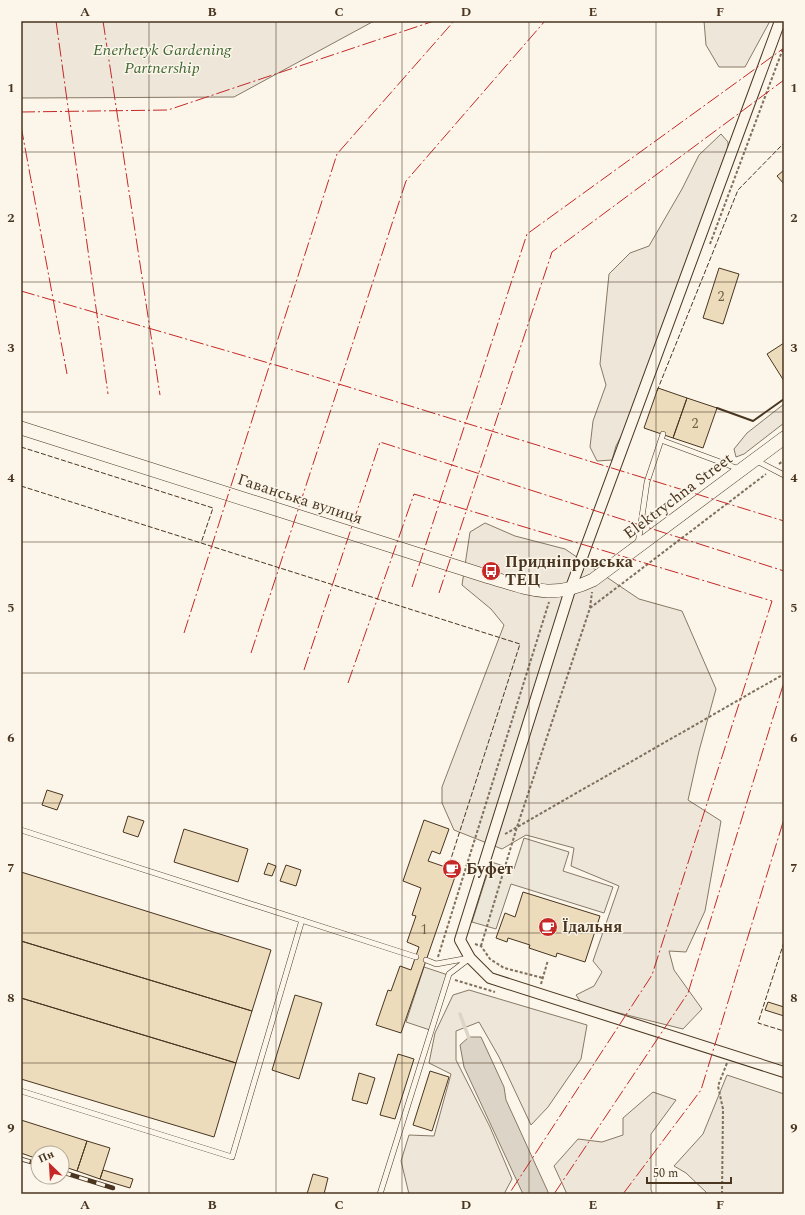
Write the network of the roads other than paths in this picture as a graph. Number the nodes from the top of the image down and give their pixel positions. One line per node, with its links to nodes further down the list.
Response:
1 (780, 21): 10 (street)
2 (21, 428): 10 (street, Гаванська вулиця)
3 (663, 434): 5 (lane)
4 (784, 438): 6 (street, Elektrychna Street)
5 (661, 440): 7 (lane); 9 (lane)
6 (754, 460): 7 (street, Elektrychna Street); 8 (lane)
7 (742, 470): 9 (street, Elektrychna Street)
8 (784, 474)
9 (638, 546): 10 (street, Elektrychna Street)
10 (570, 590): 14 (street)
11 (21, 830): 12 (lane)
12 (302, 920): 13 (lane); 17 (lane)
13 (416, 957)
14 (470, 958): 15 (lane); 16 (street); 18 (lane)
15 (426, 960)
16 (784, 1072)
17 (21, 1091)
18 (380, 1194)

